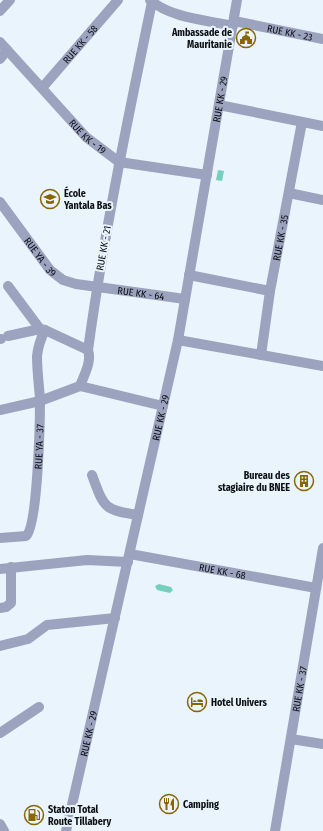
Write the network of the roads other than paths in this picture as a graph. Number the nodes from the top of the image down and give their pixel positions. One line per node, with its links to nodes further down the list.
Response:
1 (10, 0): 5 (street)
2 (118, 0): 11 (street, RUE KK - 58)
3 (237, 0): 6 (street, RUE KK - 29)
4 (151, 1): 6 (street, RUE KK - 23); 15 (street, RUE KK - 21)
5 (0, 11)
6 (233, 24): 7 (street, RUE KK - 23); 12 (street, RUE KK - 29)
7 (323, 39)
8 (0, 42): 9 (street, RUE KK - 19)
9 (7, 50): 10 (street); 11 (street, RUE KK - 19)
10 (0, 59)
11 (42, 88): 15 (street, RUE KK - 19)
12 (219, 105): 13 (street); 16 (street, RUE KK - 29)
13 (302, 122): 14 (street); 17 (street, RUE KK - 35)
14 (323, 126)
15 (118, 162): 16 (street, RUE KK - 19); 22 (street, RUE KK - 21)
16 (207, 175): 20 (street, RUE KK - 29)
17 (289, 193): 18 (street); 23 (street, RUE KK - 35)
18 (323, 200)
19 (0, 202): 22 (street, RUE YA - 39)
20 (189, 275): 23 (street); 24 (street, RUE KK - 29)
21 (8, 286): 25 (street)
22 (97, 286): 24 (street, RUE KK - 64); 28 (street, RUE KK - 21)
23 (270, 291): 29 (street, RUE KK - 35)
24 (185, 299): 27 (street, RUE KK - 29)
25 (42, 330): 26 (street); 28 (street); 32 (street, RUE YA - 37)
26 (3, 338)
27 (178, 340): 29 (street); 33 (street, RUE KK - 29)
28 (88, 350): 31 (street, RUE KK - 21)
29 (261, 355): 30 (street)
30 (323, 366)
31 (80, 386): 32 (street); 33 (street)
32 (40, 401): 34 (street); 37 (street, RUE YA - 37)
33 (163, 406): 36 (street, RUE KK - 29)
34 (0, 410)
35 (92, 475): 36 (street)
36 (138, 515): 39 (street, RUE KK - 29)
37 (0, 538)
38 (323, 548): 42 (street, RUE KK - 37)
39 (129, 558): 40 (street, RUE KK - 68); 42 (street, RUE KK - 68); 45 (street, RUE KK - 29)
40 (11, 567): 41 (street, RUE KK - 68); 44 (street)
41 (0, 569)
42 (316, 588): 43 (street, RUE KK - 37)
43 (318, 604): 49 (street, RUE KK - 37)
44 (0, 608)
45 (115, 618): 46 (street); 53 (street, RUE KK - 29)
46 (0, 646)
47 (39, 707): 48 (street)
48 (0, 732)
49 (291, 739): 50 (street); 54 (street, RUE KK - 37)
50 (323, 744)
51 (0, 824): 52 (street)
52 (4, 831)
53 (66, 831)
54 (275, 831)

